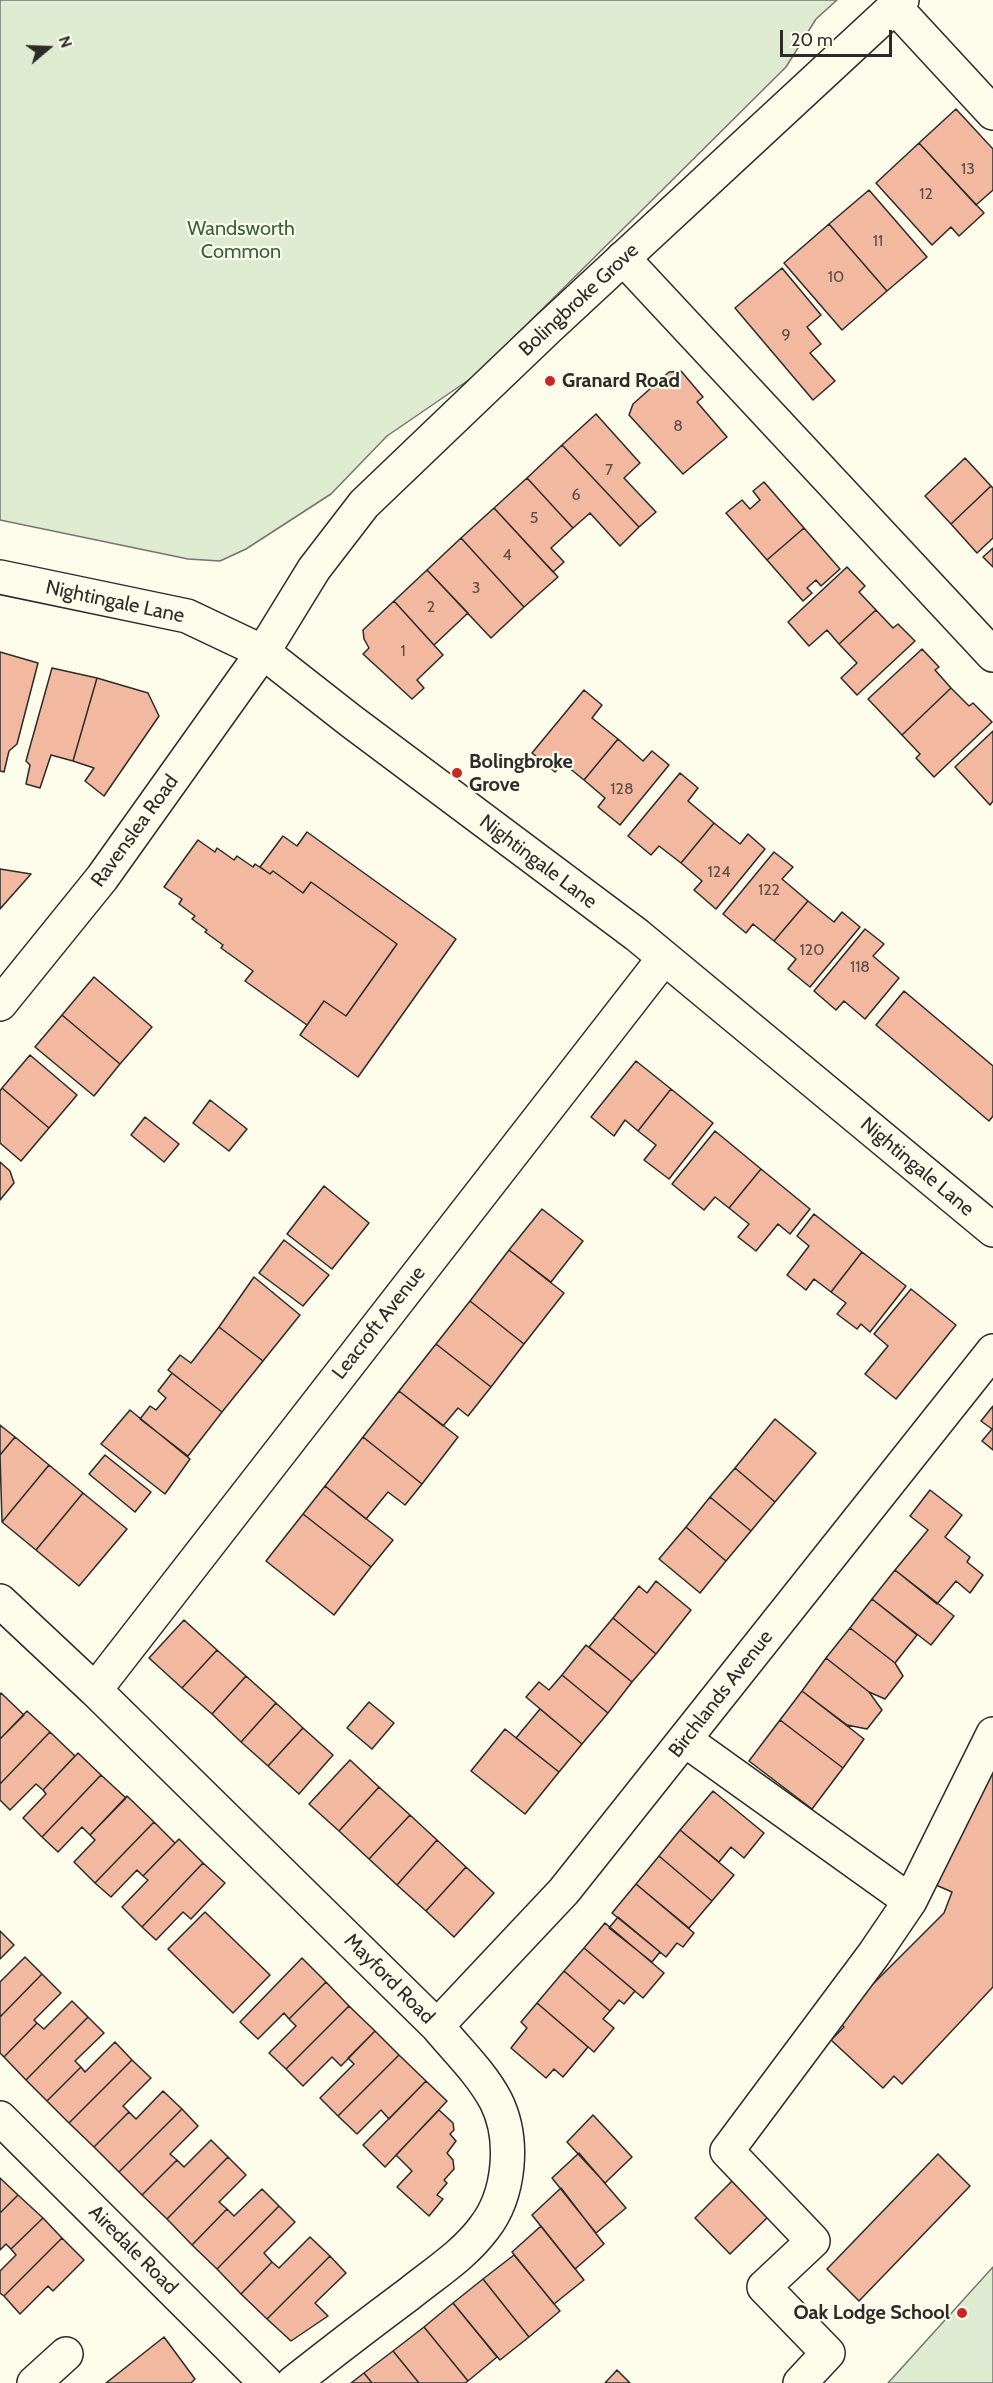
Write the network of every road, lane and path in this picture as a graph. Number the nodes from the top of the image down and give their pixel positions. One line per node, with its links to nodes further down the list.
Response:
1 (898, 3): 2 (street); 3 (street, Bolingbroke Grove)
2 (993, 113)
3 (623, 258): 5 (street, Bolingbroke Grove); 6 (street)
4 (0, 577): 5 (street, Nightingale Lane)
5 (263, 652): 7 (street, Nightingale Lane); 8 (street, Ravenslea Road)
6 (993, 655)
7 (664, 958): 9 (street, Nightingale Lane); 12 (street, Leacroft Avenue)
8 (0, 1004)
9 (993, 1230)
10 (993, 1351): 14 (street, Birchlands Avenue)
11 (0, 1601): 12 (street, Mayford Road)
12 (95, 1689): 16 (street, Mayford Road)
13 (993, 1734): 15 (street)
14 (685, 1740): 15 (street); 16 (street, Birchlands Avenue)
15 (910, 1901): 22 (street)
16 (437, 2026): 21 (street, Mayford Road)
17 (0, 2118): 20 (street, Airedale Road)
18 (66, 2354): 19 (street)
19 (34, 2383)
20 (266, 2383)
21 (292, 2383)
22 (800, 2383)

